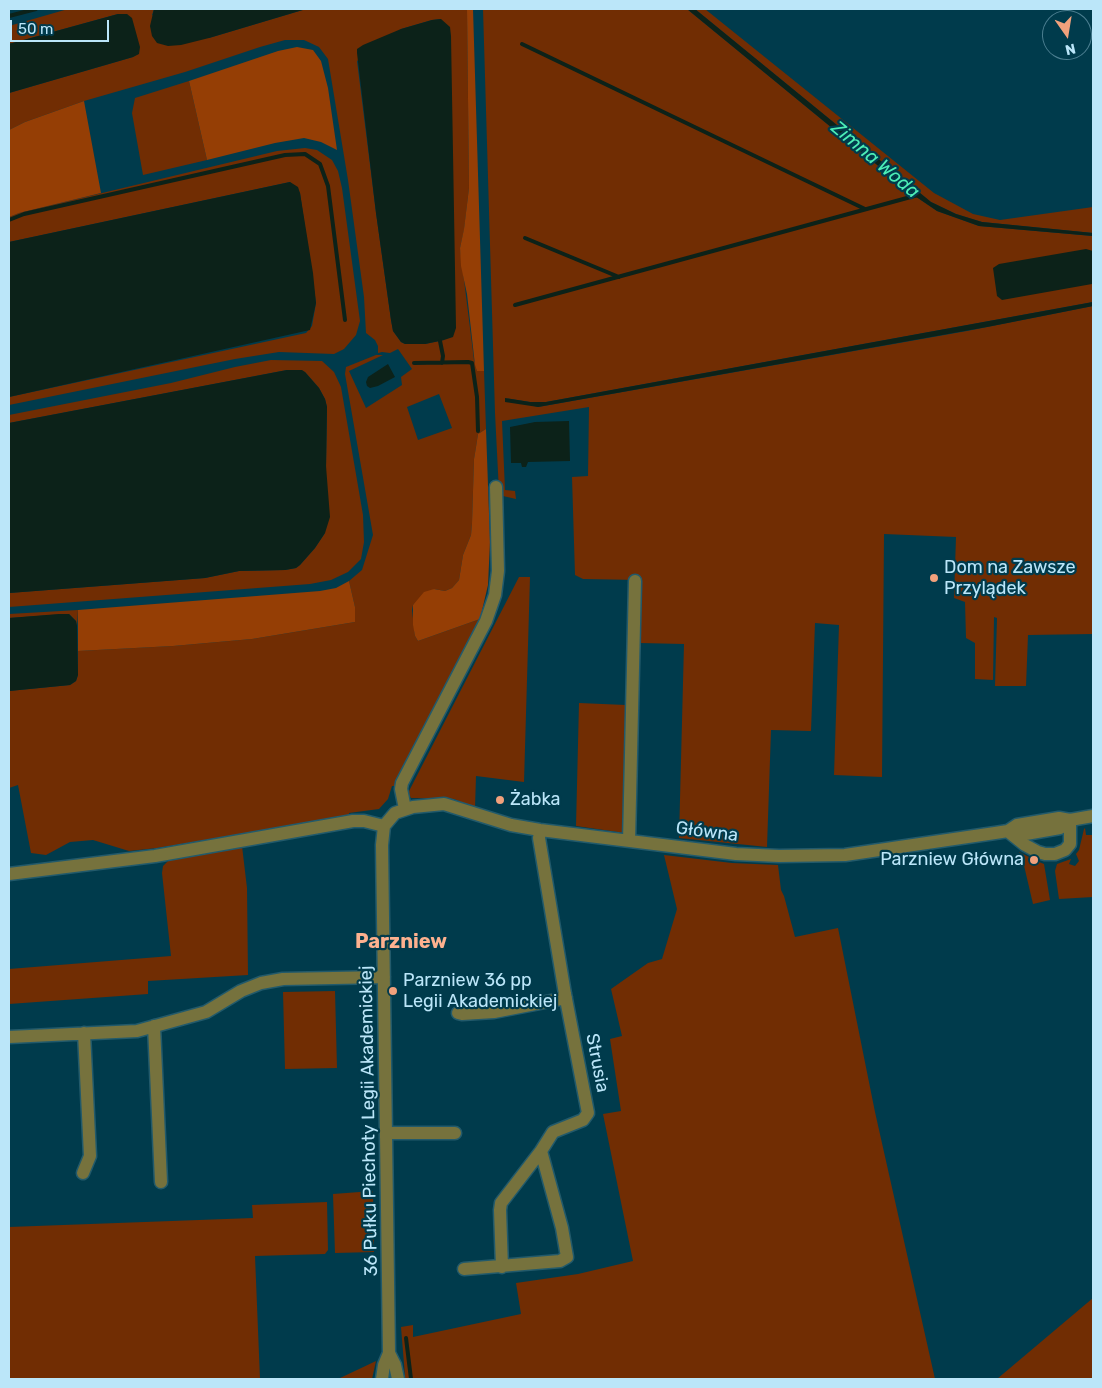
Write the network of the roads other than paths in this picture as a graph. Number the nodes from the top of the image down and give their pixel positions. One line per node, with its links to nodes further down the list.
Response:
1 (496, 487): 3 (street)
2 (635, 581): 9 (street)
3 (405, 808): 6 (street); 7 (street, Główna)
4 (1093, 816): 5 (street, Główna)
5 (1070, 820): 8 (street, Główna); 8 (street)
6 (384, 826): 10 (street); 11 (street, 36 Pułku Piechoty Legii Akademickiej)
7 (540, 830): 9 (street, Główna); 12 (street, Strusia)
8 (1008, 831): 9 (street, Główna)
9 (629, 841)
10 (9, 874)
11 (384, 977): 14 (street); 17 (street, 36 Pułku Piechoty Legii Akademickiej)
12 (566, 998): 13 (street); 19 (street, Strusia)
13 (458, 1013)
14 (154, 1026): 15 (street); 21 (street)
15 (84, 1033): 16 (street); 20 (street)
16 (9, 1037)
17 (386, 1133): 18 (street); 24 (street, 36 Pułku Piechoty Legii Akademickiej)
18 (455, 1133)
19 (541, 1151): 22 (street, Strusia); 22 (street)
20 (83, 1173)
21 (161, 1182)
22 (502, 1267): 23 (street)
23 (464, 1268)
24 (389, 1353): 25 (street, 36 Pułku Piechoty Legii Akademickiej); 26 (street, 36 Pułku Piechoty Legii Akademickiej)
25 (382, 1379)
26 (398, 1379)

